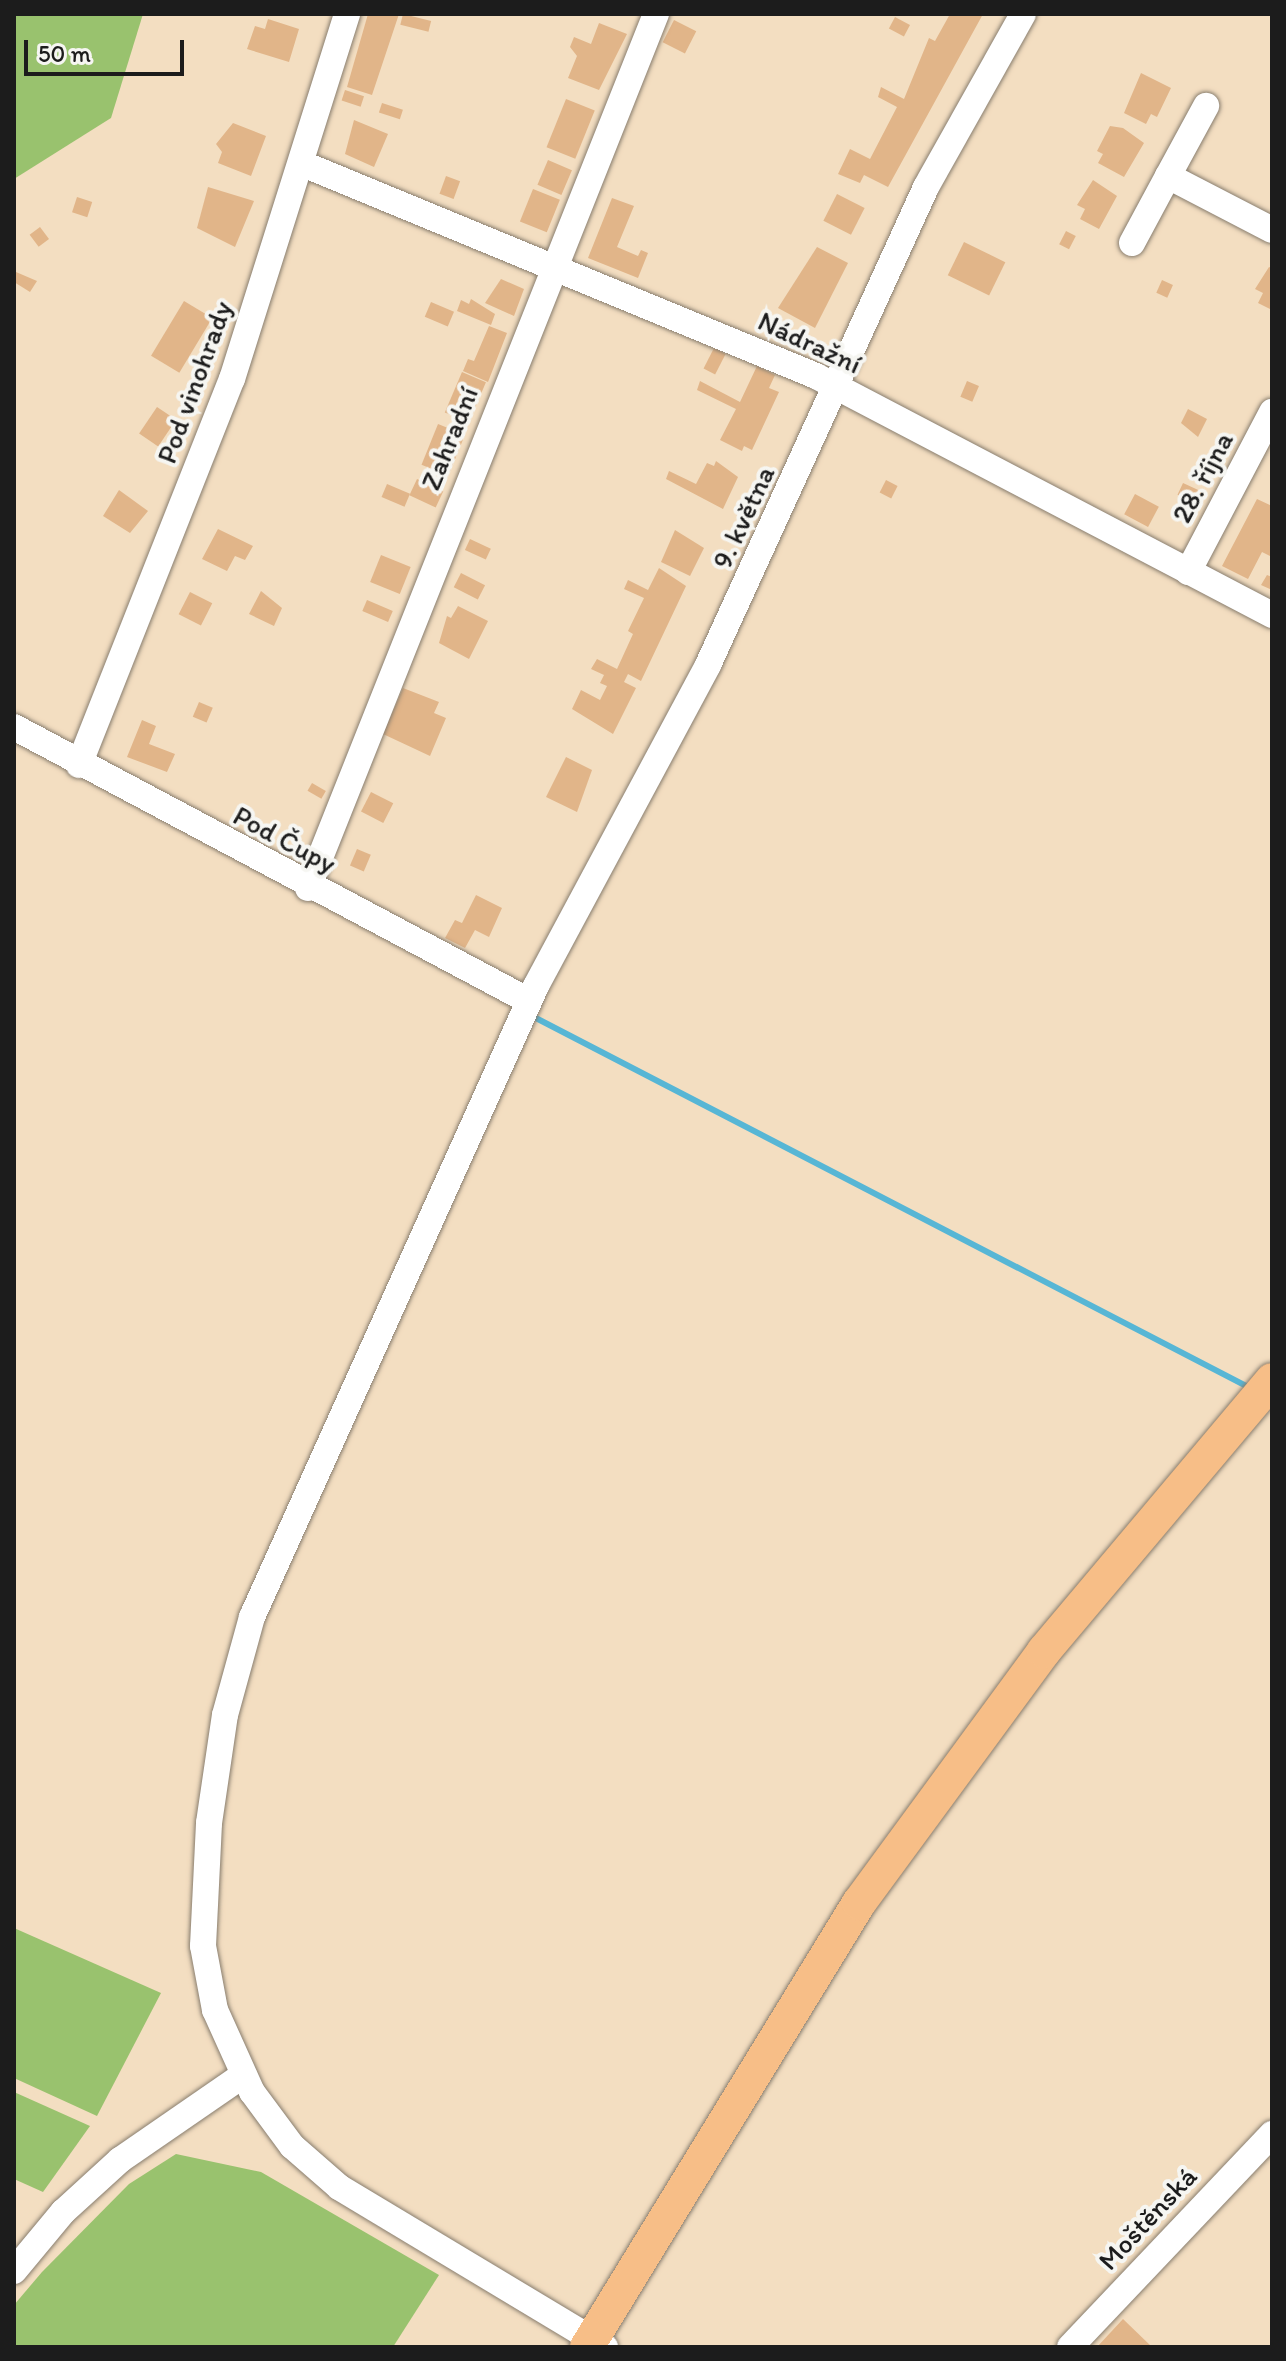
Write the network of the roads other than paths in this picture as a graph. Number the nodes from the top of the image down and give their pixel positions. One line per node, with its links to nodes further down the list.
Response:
1 (347, 14): 5 (street, Pod vinohrady)
2 (656, 14): 9 (street, Zahradní)
3 (1023, 14): 10 (street, 9. května)
4 (1206, 106): 6 (street)
5 (303, 164): 9 (street, Nádražní); 15 (street, Pod vinohrady)
6 (1168, 176): 7 (street); 8 (street)
7 (1272, 230)
8 (1132, 243)
9 (553, 266): 10 (street, Nádražní); 16 (street, Zahradní)
10 (838, 386): 12 (street, Nádražní); 17 (street, 9. května)
11 (1272, 412): 12 (street, 28. října)
12 (1188, 572): 13 (street, Nádražní)
13 (1272, 615)
14 (14, 727): 15 (street, Pod Čupy)
15 (79, 765): 16 (street, Pod Čupy)
16 (308, 888): 17 (street, Pod Čupy)
17 (529, 1001): 19 (street, 9. května)
18 (1263, 1390): 22 (main road)
19 (243, 2075): 21 (street); 22 (street, 9. května)
20 (1272, 2134): 23 (street, Moštěnská)
21 (14, 2271)
22 (595, 2345)
23 (1070, 2347)

